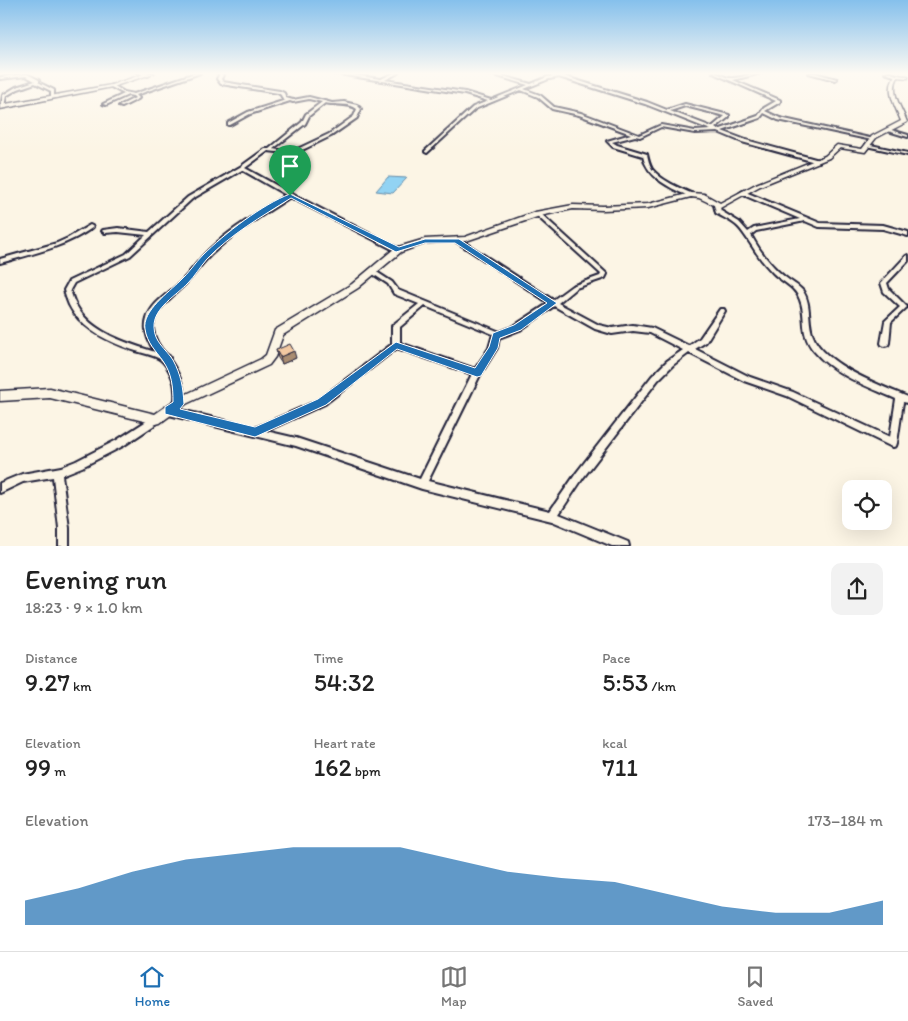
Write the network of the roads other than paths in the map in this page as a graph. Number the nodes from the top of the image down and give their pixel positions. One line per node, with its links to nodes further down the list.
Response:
1 (41, 98): 18 (main road)
2 (117, 98): 16 (street)
3 (136, 98): 17 (street)
4 (285, 98): 13 (street)
5 (304, 98): 13 (street)
6 (310, 98): 15 (street)
7 (483, 98): 14 (street)
8 (498, 98): 14 (street)
9 (542, 98): 25 (street)
10 (626, 98): 19 (street)
11 (773, 98): 20 (street)
12 (894, 98): 23 (main road)
13 (289, 100): 21 (street)
14 (491, 101): 29 (street)
15 (323, 103): 28 (street); 28 (street)
16 (105, 104)
17 (121, 106)
18 (1, 107)
19 (667, 111): 22 (street); 22 (street)
20 (764, 112): 24 (street); 27 (street)
21 (229, 124)
22 (712, 129): 24 (street)
23 (889, 130): 26 (street); 27 (main road)
24 (718, 131): 25 (street); 31 (street)
25 (634, 135): 34 (street)
26 (908, 136)
27 (870, 142): 30 (street); 31 (main road)
28 (271, 149): 32 (street)
29 (427, 152)
30 (908, 154)
31 (817, 161): 33 (main road)
32 (242, 168): 35 (street); 41 (street)
33 (743, 193): 36 (main road); 38 (street)
34 (691, 195): 36 (main road); 37 (main road)
35 (290, 196): 45 (street); 56 (street)
36 (717, 205): 43 (street)
37 (538, 214): 44 (main road); 50 (street)
38 (804, 220): 42 (street); 43 (street)
39 (90, 226): 47 (street)
40 (105, 231): 41 (street)
41 (149, 234): 56 (street)
42 (908, 234)
43 (748, 236): 59 (street)
44 (457, 240): 45 (main road); 50 (street)
45 (398, 250): 48 (main road)
46 (908, 257): 53 (street)
47 (0, 261)
48 (372, 271): 49 (street); 60 (main road)
49 (424, 303): 52 (street); 54 (street)
50 (553, 303): 52 (street); 55 (street)
51 (722, 311): 55 (street)
52 (499, 334): 57 (street)
53 (885, 342)
54 (396, 345): 57 (street); 62 (street)
55 (688, 350): 59 (street); 66 (street)
56 (166, 358): 60 (street)
57 (477, 373): 64 (street)
58 (0, 396): 61 (main road)
59 (904, 398)
60 (174, 407): 61 (main road); 62 (street)
61 (156, 419): 63 (street)
62 (255, 432): 64 (street)
63 (57, 471): 65 (street); 67 (street)
64 (422, 484): 66 (street)
65 (0, 488)
66 (552, 516): 68 (street)
67 (64, 546)
68 (624, 546)

